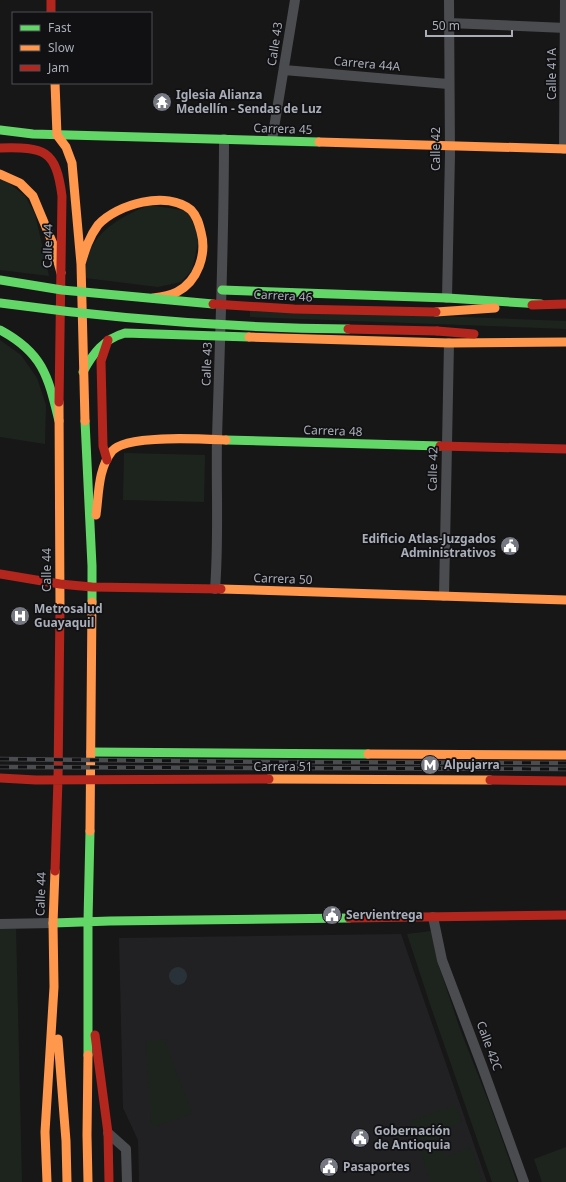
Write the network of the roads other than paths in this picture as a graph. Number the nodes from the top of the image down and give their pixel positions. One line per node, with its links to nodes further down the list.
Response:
1 (51, 0): 5 (main road)
2 (295, 0): 8 (street, Calle 43)
3 (449, 0): 6 (street, Calle 42)
4 (565, 0): 7 (street, Calle 41A)
5 (52, 12)
6 (449, 23): 7 (street); 10 (street, Calle 42)
7 (565, 28): 17 (street, Calle 41A)
8 (284, 70): 10 (street, Carrera 44A); 14 (street, Calle 43)
9 (55, 84): 12 (main road)
10 (448, 84): 15 (street, Calle 42)
11 (0, 130): 12 (main road, Carrera 45)
12 (57, 135): 13 (main road, Carrera 45); 19 (main road)
13 (224, 139): 14 (main road, Carrera 45); 22 (street, Calle 43)
14 (272, 140): 15 (main road, Carrera 45)
15 (450, 145): 17 (main road, Carrera 45); 24 (street, Calle 42)
16 (0, 148): 20 (main road, Calle 44)
17 (565, 149)
18 (0, 174): 20 (main road)
19 (81, 264): 23 (main road, bridge); 34 (main road)
20 (61, 273): 35 (main road, Calle 44)
21 (0, 280): 23 (main road, Carrera 46, bridge)
22 (222, 290): 24 (main road); 29 (street, Calle 43)
23 (153, 298): 26 (main road, Carrera 46, bridge)
24 (447, 298): 26 (main road)
25 (0, 303): 31 (main road, bridge)
26 (541, 304): 27 (main road, Carrera 46)
27 (566, 304)
28 (0, 330): 35 (main road)
29 (221, 336): 30 (main road); 33 (main road); 36 (street, Calle 43)
30 (108, 339): 34 (main road); 39 (main road)
31 (543, 342): 32 (main road); 33 (main road)
32 (566, 342)
33 (449, 343): 37 (street, Calle 42)
34 (83, 372): 40 (main road)
35 (59, 421): 42 (main road, Calle 44)
36 (217, 440): 37 (main road, Carrera 48); 39 (main road, Carrera 48); 44 (street, Calle 43)
37 (447, 446): 38 (main road, Carrera 48); 45 (street, Calle 42)
38 (566, 450)
39 (107, 460): 40 (main road)
40 (92, 566): 43 (main road)
41 (0, 574): 42 (main road, Carrera 50)
42 (60, 584): 43 (main road, Carrera 50); 50 (main road, Calle 44)
43 (92, 587): 44 (main road, Carrera 50); 47 (main road)
44 (215, 589): 45 (main road, Carrera 50)
45 (444, 596): 46 (main road, Carrera 50)
46 (566, 600)
47 (91, 752): 48 (main road, Carrera 51); 51 (main road)
48 (566, 755)
49 (0, 778): 50 (main road, Carrera 51)
50 (58, 779): 51 (main road, Carrera 51); 56 (main road, Calle 44)
51 (91, 779): 52 (main road, Carrera 51); 55 (main road)
52 (566, 781)
53 (566, 915): 54 (main road)
54 (433, 917): 55 (main road); 66 (street, Calle 42C)
55 (88, 921): 56 (main road); 58 (main road)
56 (53, 923): 57 (street); 59 (main road, Calle 44)
57 (0, 924)
58 (89, 984): 60 (main road); 63 (main road)
59 (54, 987): 61 (main road, Calle 44); 62 (main road, Calle 44)
60 (108, 1133): 64 (main road); 65 (street)
61 (47, 1182)
62 (67, 1182)
63 (88, 1182)
64 (109, 1182)
65 (127, 1182)
66 (524, 1182)

